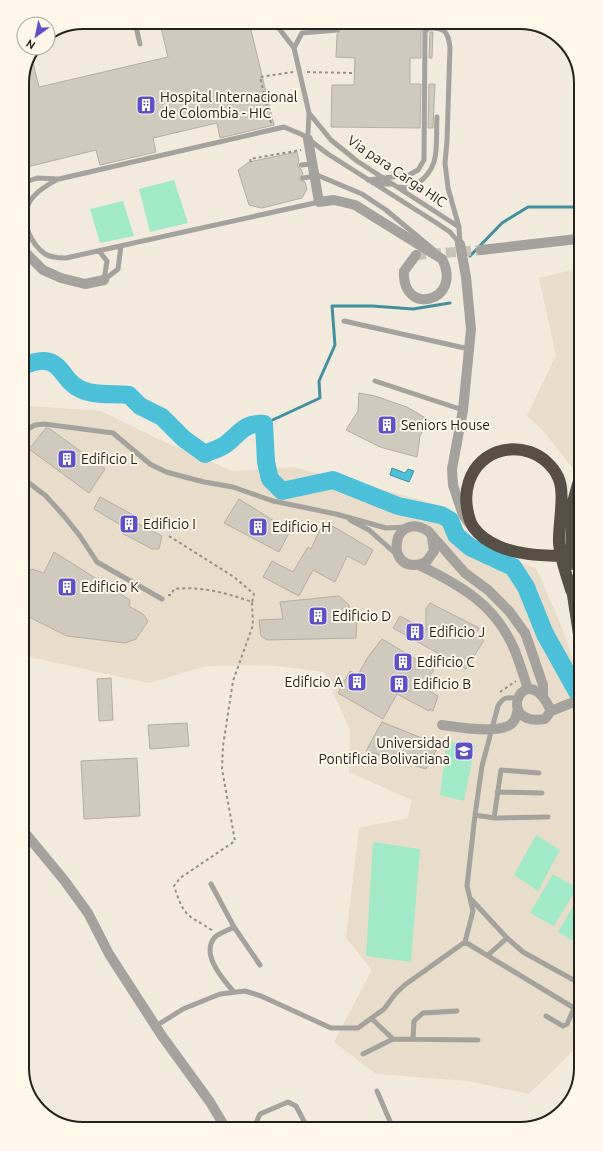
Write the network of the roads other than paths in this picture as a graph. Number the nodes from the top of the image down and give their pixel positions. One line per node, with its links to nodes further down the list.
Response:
1 (136, 29): 6 (lane)
2 (279, 29): 7 (lane, Via para Carga HIC)
3 (427, 29): 16 (lane)
4 (441, 29): 24 (lane)
5 (337, 30): 7 (lane)
6 (140, 44)
7 (294, 48): 8 (lane, Via para Carga HIC)
8 (309, 113): 10 (lane, Via para Carga HIC); 16 (lane, Via para Carga HIC)
9 (437, 117): 20 (lane)
10 (309, 140): 11 (lane); 13 (street); 15 (lane)
11 (324, 151): 13 (lane); 17 (lane)
12 (301, 165): 13 (lane)
13 (314, 171): 14 (lane); 22 (street); 33 (lane)
14 (303, 178)
15 (59, 179): 18 (lane); 23 (lane)
16 (384, 179): 17 (lane); 20 (lane, Via para Carga HIC)
17 (367, 180): 19 (lane)
18 (29, 181)
19 (373, 183): 20 (lane); 21 (lane)
20 (395, 186): 21 (lane); 24 (lane, Via para Carga HIC)
21 (385, 191): 27 (lane)
22 (319, 202): 28 (lane); 33 (street)
23 (29, 204)
24 (459, 227): 27 (lane)
25 (29, 229): 30 (lane)
26 (574, 238): 29 (street)
27 (460, 244): 36 (street)
28 (121, 246): 30 (lane); 34 (lane)
29 (481, 250)
30 (99, 251): 34 (lane)
31 (416, 255): 33 (street)
32 (29, 256): 34 (street)
33 (442, 259)
34 (104, 280)
35 (344, 321): 36 (lane)
36 (470, 350): 38 (street)
37 (375, 381): 38 (lane)
38 (463, 410): 44 (street)
39 (29, 428): 42 (lane)
40 (29, 483): 50 (lane)
41 (574, 499): 49 (highway)
42 (342, 516): 43 (lane); 46 (lane)
43 (409, 527): 45 (street); 46 (street)
44 (473, 527): 47 (highway); 49 (highway)
45 (432, 537): 48 (street); 53 (street)
46 (398, 555): 48 (street)
47 (574, 556)
48 (419, 565): 52 (street)
49 (571, 590): 51 (highway)
50 (159, 597)
51 (574, 606)
52 (528, 689): 53 (street); 54 (street)
53 (543, 695): 57 (street)
54 (517, 698): 56 (street); 59 (lane)
55 (574, 702): 57 (street)
56 (518, 709): 57 (street); 59 (street)
57 (551, 711)
58 (442, 725): 59 (street)
59 (492, 730): 63 (lane)
60 (539, 773): 61 (lane)
61 (497, 792): 62 (lane); 65 (lane)
62 (542, 793)
63 (475, 815): 65 (lane); 68 (lane)
64 (548, 817): 65 (lane)
65 (494, 818)
66 (29, 838): 80 (street)
67 (211, 884): 69 (lane)
68 (470, 898): 70 (lane); 71 (lane)
69 (234, 926): 73 (lane); 75 (lane)
70 (507, 938): 72 (lane); 74 (lane)
71 (465, 942): 72 (lane); 79 (lane)
72 (488, 956): 76 (lane)
73 (260, 965)
74 (574, 980)
75 (233, 991): 79 (lane); 80 (lane)
76 (574, 1008): 78 (lane)
77 (457, 1011): 82 (lane)
78 (546, 1016)
79 (372, 1019): 81 (lane)
80 (156, 1026): 86 (street)
81 (394, 1038): 82 (lane); 84 (lane)
82 (413, 1038): 83 (lane)
83 (478, 1040)
84 (363, 1054)
85 (377, 1091): 89 (lane)
86 (222, 1122)
87 (256, 1122): 88 (lane)
88 (304, 1122)
89 (390, 1122)

